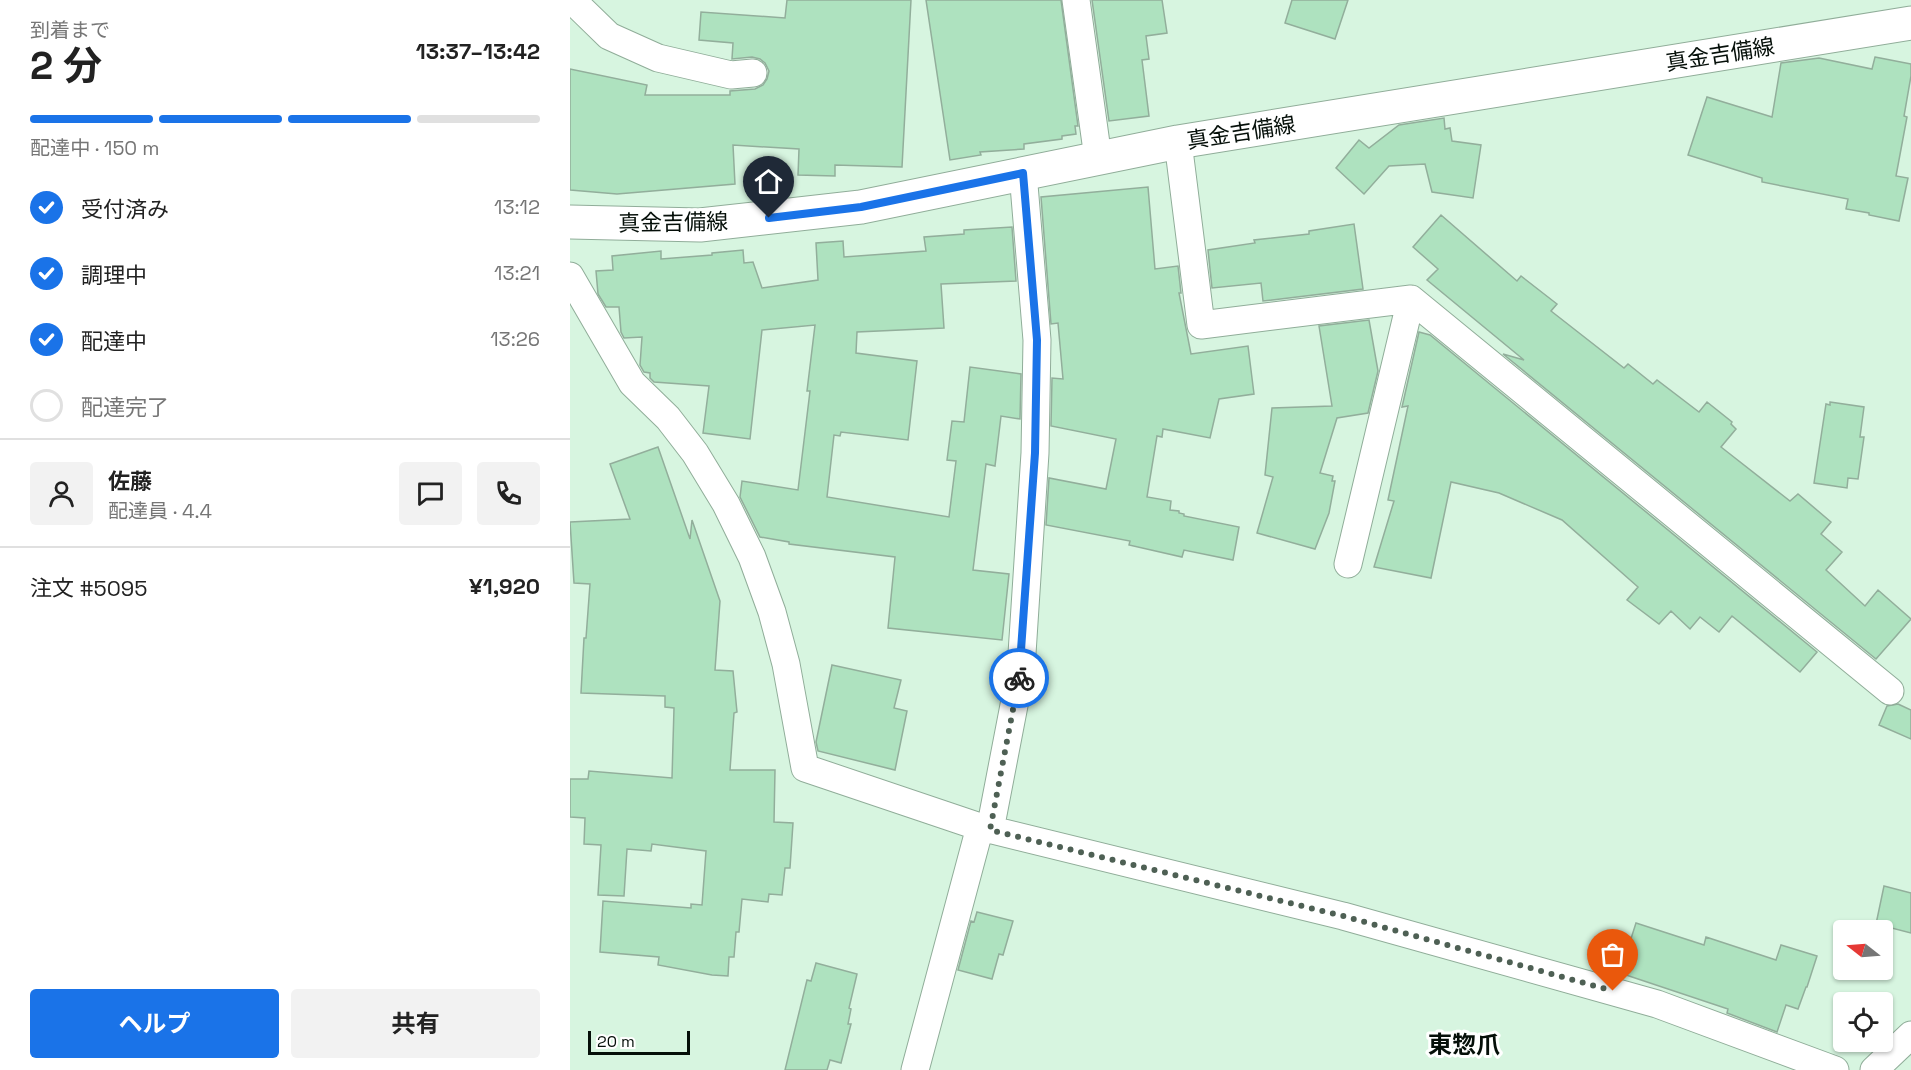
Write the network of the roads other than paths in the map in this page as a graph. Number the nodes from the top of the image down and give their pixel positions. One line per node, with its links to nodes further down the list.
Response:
1 (572, 0): 4 (street)
2 (1076, 0): 6 (street)
3 (1911, 23): 5 (main road, 真金吉備線)
4 (753, 73)
5 (1178, 142): 6 (main road, 真金吉備線); 10 (street)
6 (1098, 158): 7 (main road, 真金吉備線)
7 (1023, 173): 8 (main road, 真金吉備線); 13 (street)
8 (570, 222)
9 (570, 276): 13 (street)
10 (1411, 299): 11 (street); 12 (street)
11 (1348, 564)
12 (1890, 690)
13 (985, 829): 15 (street); 16 (street)
14 (1911, 1035): 17 (street)
15 (915, 1070)
16 (1835, 1070)
17 (1874, 1070)

